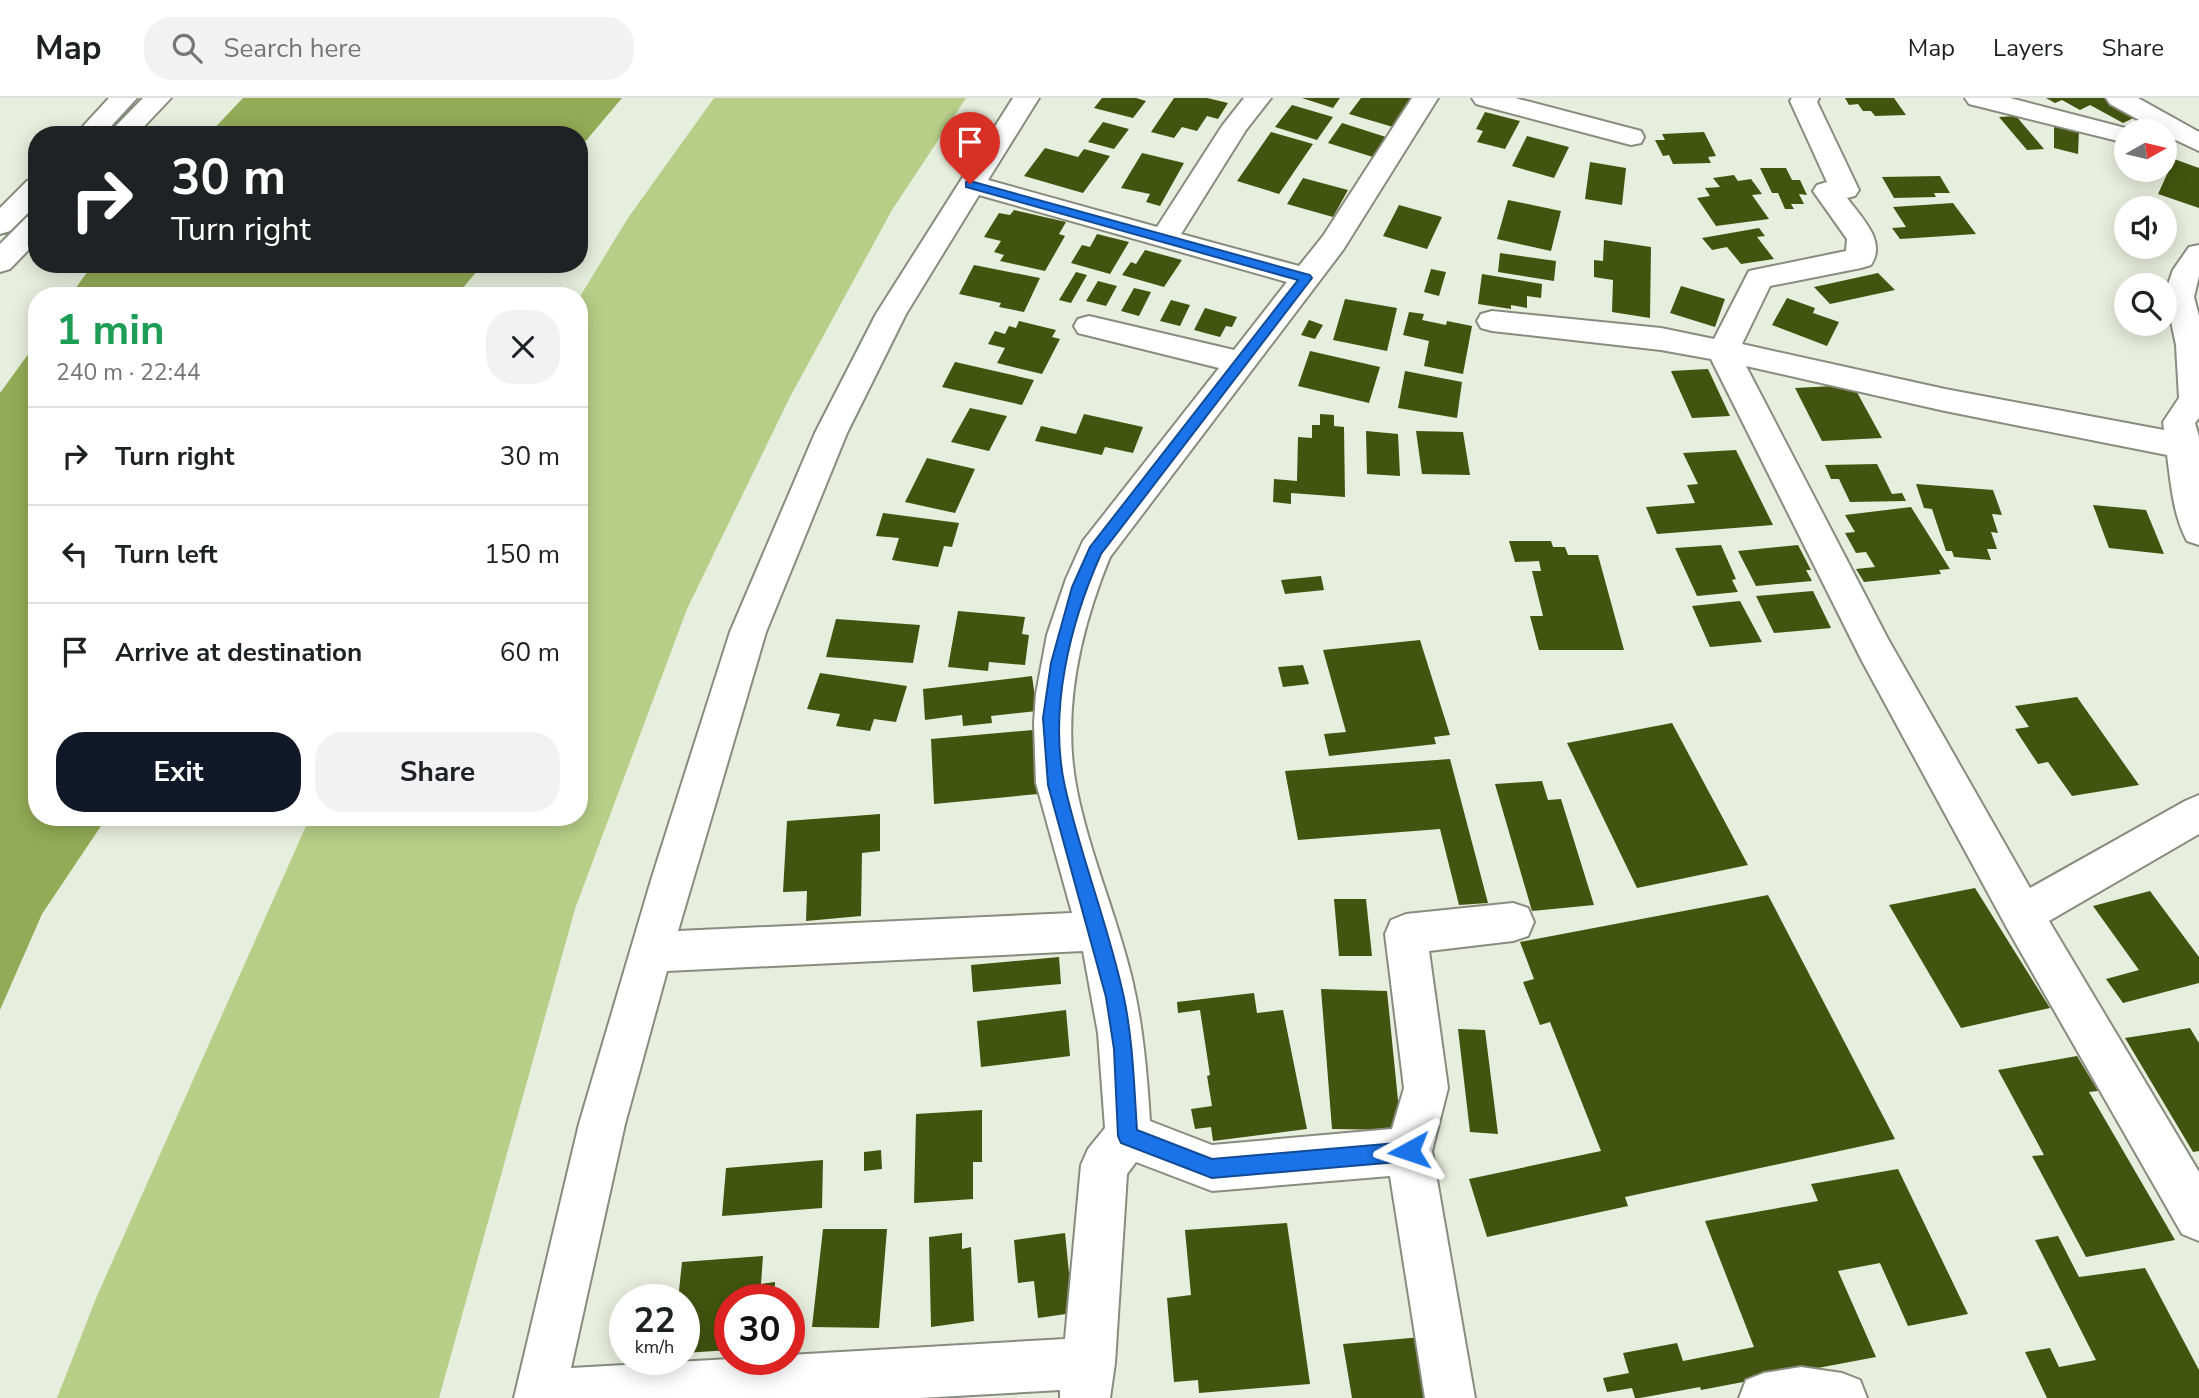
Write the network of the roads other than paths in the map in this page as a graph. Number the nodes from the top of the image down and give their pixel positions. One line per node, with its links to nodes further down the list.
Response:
1 (124, 98): 10 (street)
2 (158, 98): 11 (street)
3 (1026, 98): 17 (street)
4 (1258, 98): 21 (street)
5 (1425, 98): 24 (street)
6 (1485, 98): 13 (street)
7 (1806, 98): 27 (street)
8 (1978, 98): 12 (street)
9 (2119, 98): 14 (street)
10 (97, 126)
11 (129, 126)
12 (2114, 132)
13 (1631, 137)
14 (2199, 143)
15 (2177, 148): 16 (street)
16 (2199, 153)
17 (970, 184): 21 (street); 35 (street)
18 (28, 196): 19 (street)
19 (0, 225)
20 (28, 232): 23 (street)
21 (1164, 238): 24 (street)
22 (2199, 254): 29 (street)
23 (0, 262)
24 (1306, 278): 28 (street)
25 (1492, 321): 27 (street)
26 (1089, 326): 28 (street)
27 (1723, 352): 29 (street); 32 (street)
28 (1240, 362): 34 (street)
29 (2191, 448): 30 (street)
30 (2199, 532)
31 (2199, 813): 32 (street)
32 (2022, 914): 38 (street)
33 (1513, 922): 37 (street)
34 (1096, 931): 35 (street); 36 (street)
35 (651, 952): 40 (street)
36 (1128, 1136): 37 (street); 39 (street)
37 (1409, 1151): 41 (street)
38 (2199, 1217)
39 (1087, 1381): 40 (street)
40 (540, 1397)
41 (1450, 1398)
42 (1763, 1398): 43 (street)
43 (1842, 1398)

